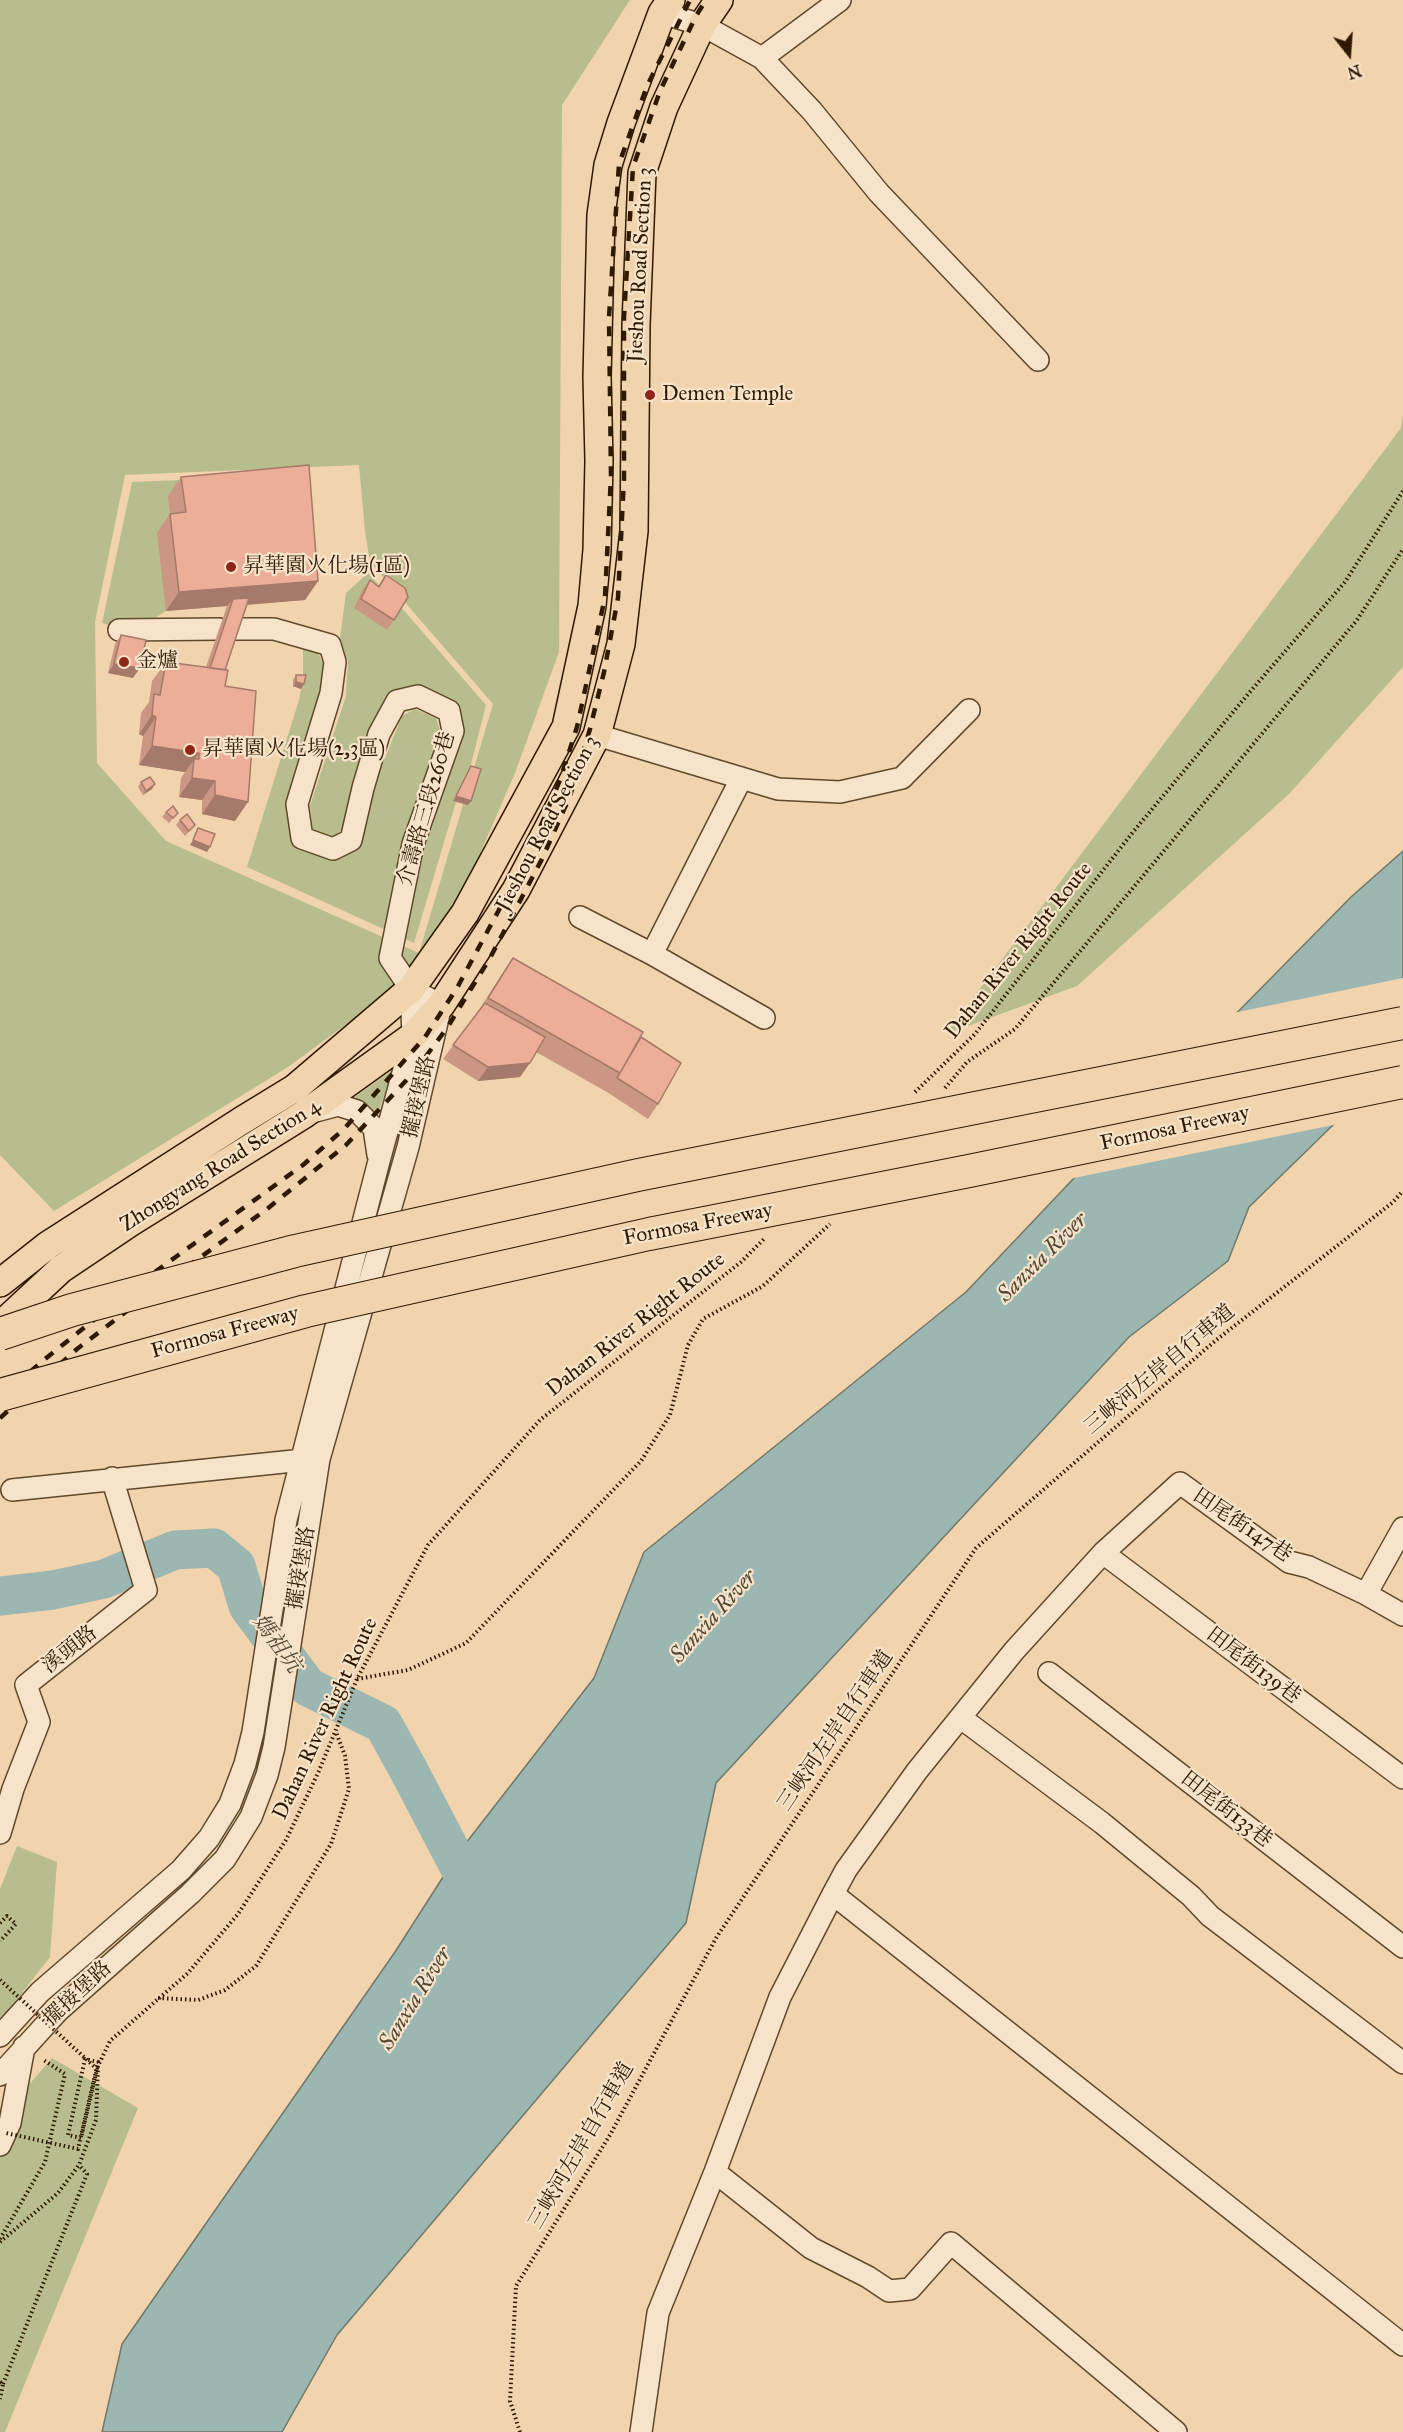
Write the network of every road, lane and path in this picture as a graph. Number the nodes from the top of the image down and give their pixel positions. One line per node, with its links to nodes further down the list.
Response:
1 (719, 0): 4 (main road, Jieshou Road Section 3)
2 (840, 0): 5 (street)
3 (666, 7): 4 (street); 14 (main road, Jieshou Road Section 3)
4 (702, 26): 5 (street); 10 (main road, Jieshou Road Section 3)
5 (762, 58): 6 (street)
6 (1038, 360)
7 (1403, 491): 20 (path, Dahan River Right Route)
8 (119, 630): 14 (street, 介壽路三段260巷)
9 (969, 710): 11 (street)
10 (597, 735): 11 (street); 15 (main road, Jieshou Road Section 3)
11 (741, 779): 13 (street)
12 (580, 917): 13 (street)
13 (652, 954): 16 (street)
14 (411, 989): 15 (street, 介壽路三段260巷); 18 (street, 擺接堡路); 25 (main road, Zhongyang Road Section 4)
15 (441, 1005): 18 (main road, Zhongyang Road Section 4); 28 (street, 擺接堡路)
16 (764, 1017)
17 (1403, 1023): 26 (highway, bridge)
18 (413, 1036): 21 (main road, Zhongyang Road Section 4); 22 (street, 擺接堡路)
19 (1403, 1082): 27 (highway, Formosa Freeway, bridge)
20 (908, 1099)
21 (303, 1115): 22 (street); 26 (main road, Zhongyang Road Section 4)
22 (379, 1161): 28 (street, 擺接堡路)
23 (1403, 1191): 57 (path, 三峽河左岸自行車道)
24 (766, 1238): 37 (path, Dahan River Right Route)
25 (0, 1283)
26 (2, 1323)
27 (0, 1395)
28 (310, 1460): 29 (street); 46 (street, 擺接堡路); 47 (street, 擺接堡路)
29 (113, 1482): 30 (street); 39 (street, 溪頭路)
30 (12, 1490)
31 (1403, 1528): 33 (street)
32 (1103, 1553): 33 (street, 田尾街147巷); 36 (street); 38 (street, 田尾街139巷)
33 (1366, 1594): 34 (street, 田尾街147巷)
34 (1403, 1616)
35 (1049, 1673): 43 (street, 田尾街133巷)
36 (961, 1718): 40 (street); 48 (street)
37 (336, 1731): 45 (path, Dahan River Right Route); 45 (path)
38 (1403, 1778)
39 (0, 1833)
40 (833, 1894): 52 (street); 54 (street)
41 (0, 1923): 42 (path)
42 (0, 1941)
43 (1403, 1947)
44 (0, 1980): 50 (path, bridge)
45 (158, 1998): 51 (path, Dahan River Right Route)
46 (0, 2036)
47 (24, 2047): 49 (street, 擺接堡路); 50 (street); 53 (path)
48 (1403, 2063)
49 (0, 2075)
50 (3, 2139)
51 (79, 2165): 53 (path, Dahan River Right Route); 55 (path)
52 (715, 2172): 58 (street); 59 (street)
53 (0, 2241)
54 (1403, 2345)
55 (2, 2383): 56 (path)
56 (0, 2399)
57 (520, 2432)
58 (641, 2432)
59 (1176, 2432)

